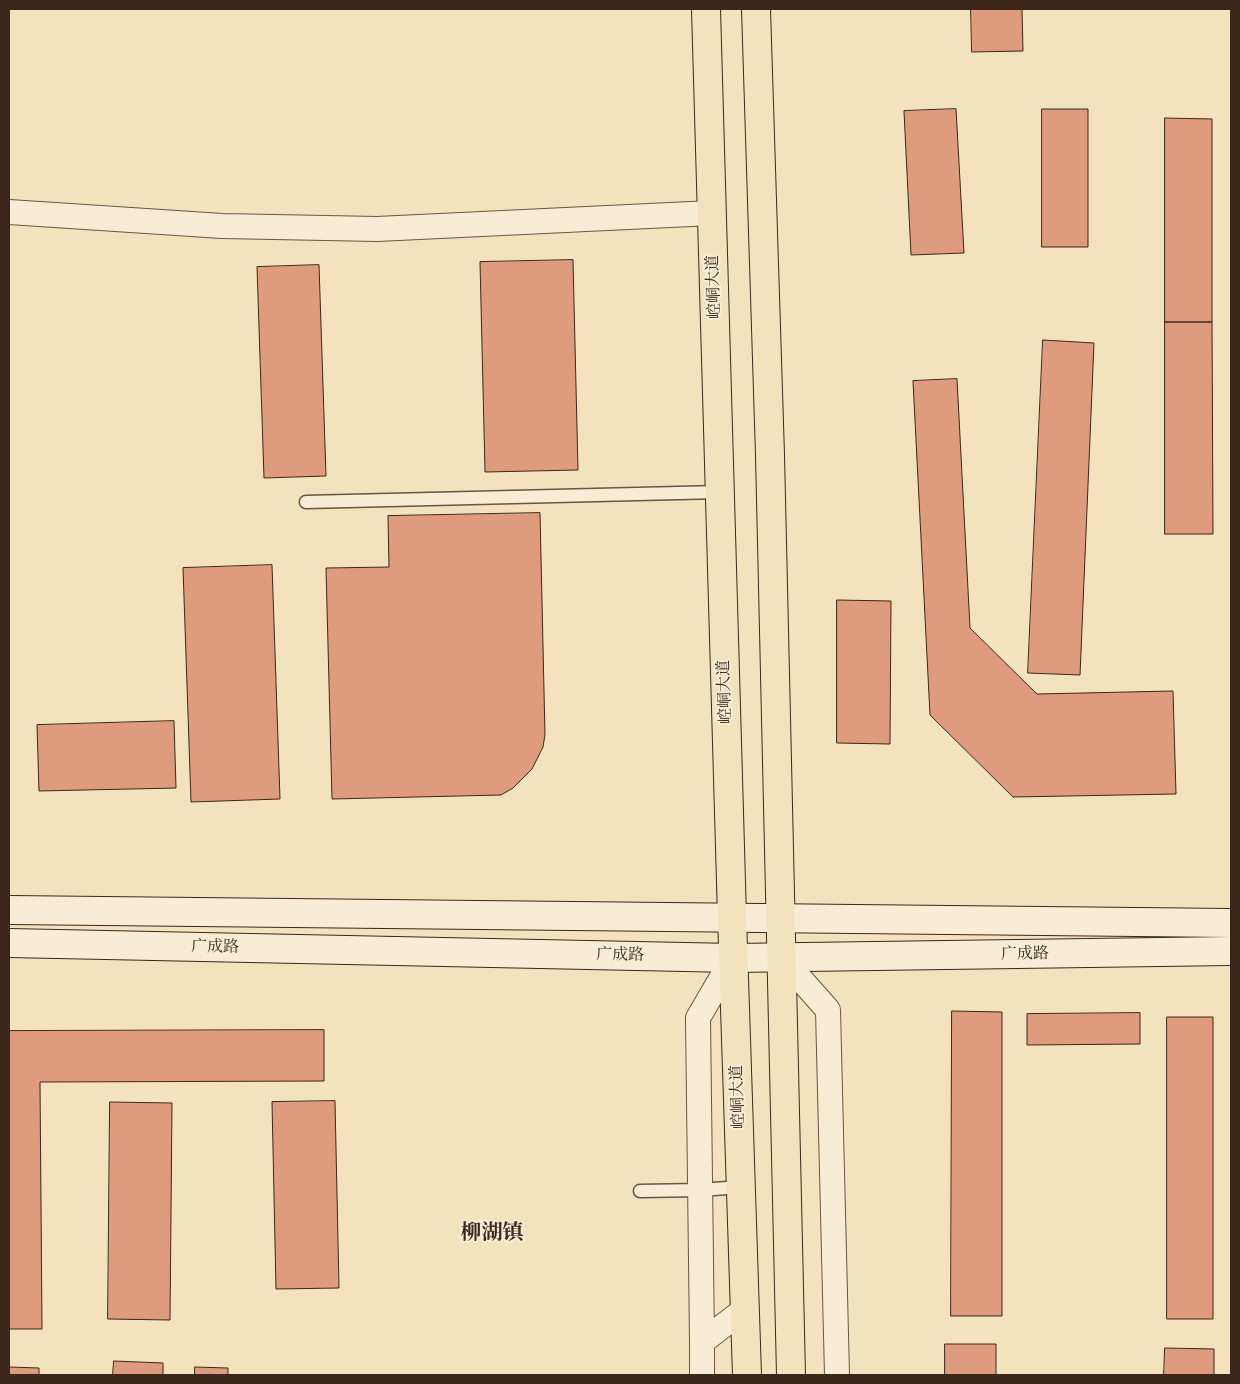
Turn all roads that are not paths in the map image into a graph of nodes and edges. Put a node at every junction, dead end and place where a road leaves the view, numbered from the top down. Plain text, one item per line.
1 (706, 9) edge
2 (756, 9) edge
3 (9, 212) edge
4 (712, 213) junction
5 (720, 492) junction
6 (306, 502) dead end
7 (9, 910) edge
8 (732, 917) junction
9 (780, 917) junction
10 (1231, 923) edge
11 (9, 943) edge
12 (1231, 951) edge
13 (781, 957) junction
14 (733, 958) junction
15 (741, 1188) junction
16 (700, 1190) junction
17 (640, 1191) dead end
18 (745, 1309) junction
19 (702, 1342) junction
20 (702, 1375) edge
21 (747, 1375) edge
22 (791, 1375) edge
23 (837, 1375) edge

1 - 4 main road, 崆峒大道
2 - 9 main road
3 - 4 street
4 - 5 main road, 崆峒大道
5 - 6 lane
5 - 8 main road, 崆峒大道
7 - 8 main road, 广成路
8 - 9 main road, 广成路
8 - 14 main road, 崆峒大道
9 - 10 main road, 广成路
9 - 13 main road
11 - 14 main road, 广成路
12 - 13 main road, 广成路
13 - 14 main road, 广成路
13 - 22 main road
13 - 23 street
14 - 15 main road, 崆峒大道
14 - 16 street
15 - 16 lane
15 - 18 main road, 崆峒大道
16 - 17 lane
16 - 19 street
18 - 19 street
18 - 21 main road, 崆峒大道
19 - 20 street

